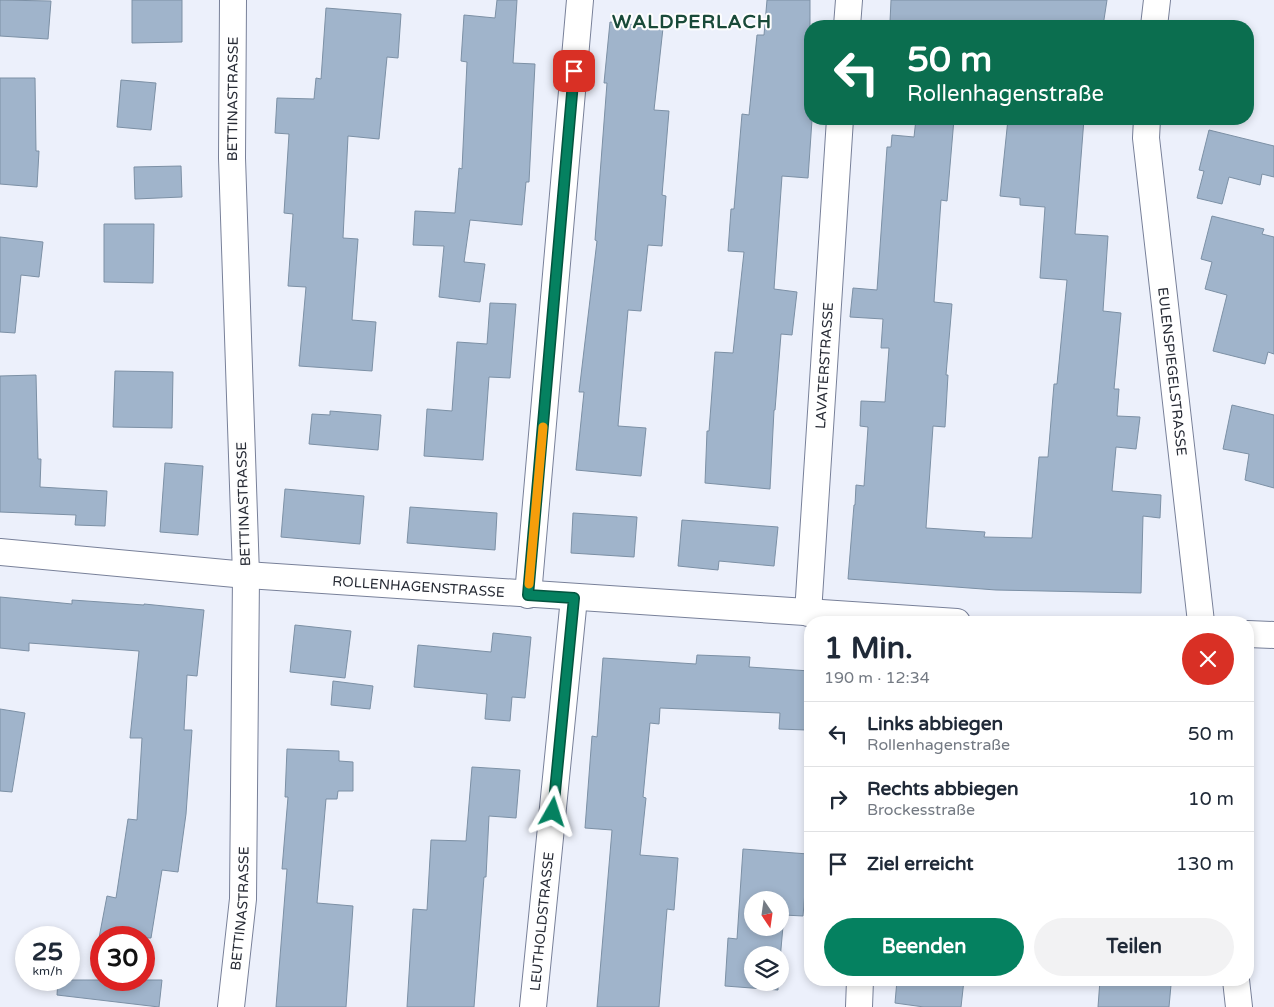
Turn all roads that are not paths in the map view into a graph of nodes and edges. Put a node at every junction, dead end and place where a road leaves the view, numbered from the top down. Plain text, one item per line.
1 (233, 0) edge
2 (580, 0) edge
3 (850, 0) edge
4 (1157, 0) edge
5 (848, 20) edge
6 (1155, 20) edge
7 (840, 125) edge
8 (1147, 125) edge
9 (0, 552) edge
10 (246, 575) junction
11 (528, 595) junction
12 (574, 598) junction
13 (808, 613) junction
14 (841, 616) edge
15 (1200, 616) edge
16 (1254, 634) edge
17 (1274, 634) edge
18 (860, 986) edge
19 (1237, 986) edge
20 (231, 1007) edge
21 (533, 1007) edge
22 (858, 1007) edge
23 (1239, 1007) edge

1 - 10 street, BETTINASTRASSE
2 - 11 street
3 - 5 street
4 - 6 street
7 - 13 street, LAVATERSTRASSE
8 - 15 street, EULENSPIEGELSTRASSE
9 - 10 street, ROLLENHAGENSTRASSE
10 - 11 street, ROLLENHAGENSTRASSE
10 - 20 street, BETTINASTRASSE
11 - 12 street, ROLLENHAGENSTRASSE
12 - 13 street, ROLLENHAGENSTRASSE
12 - 21 street, LEUTHOLDSTRASSE
13 - 14 street, ROLLENHAGENSTRASSE
16 - 17 street
18 - 22 street
19 - 23 street

